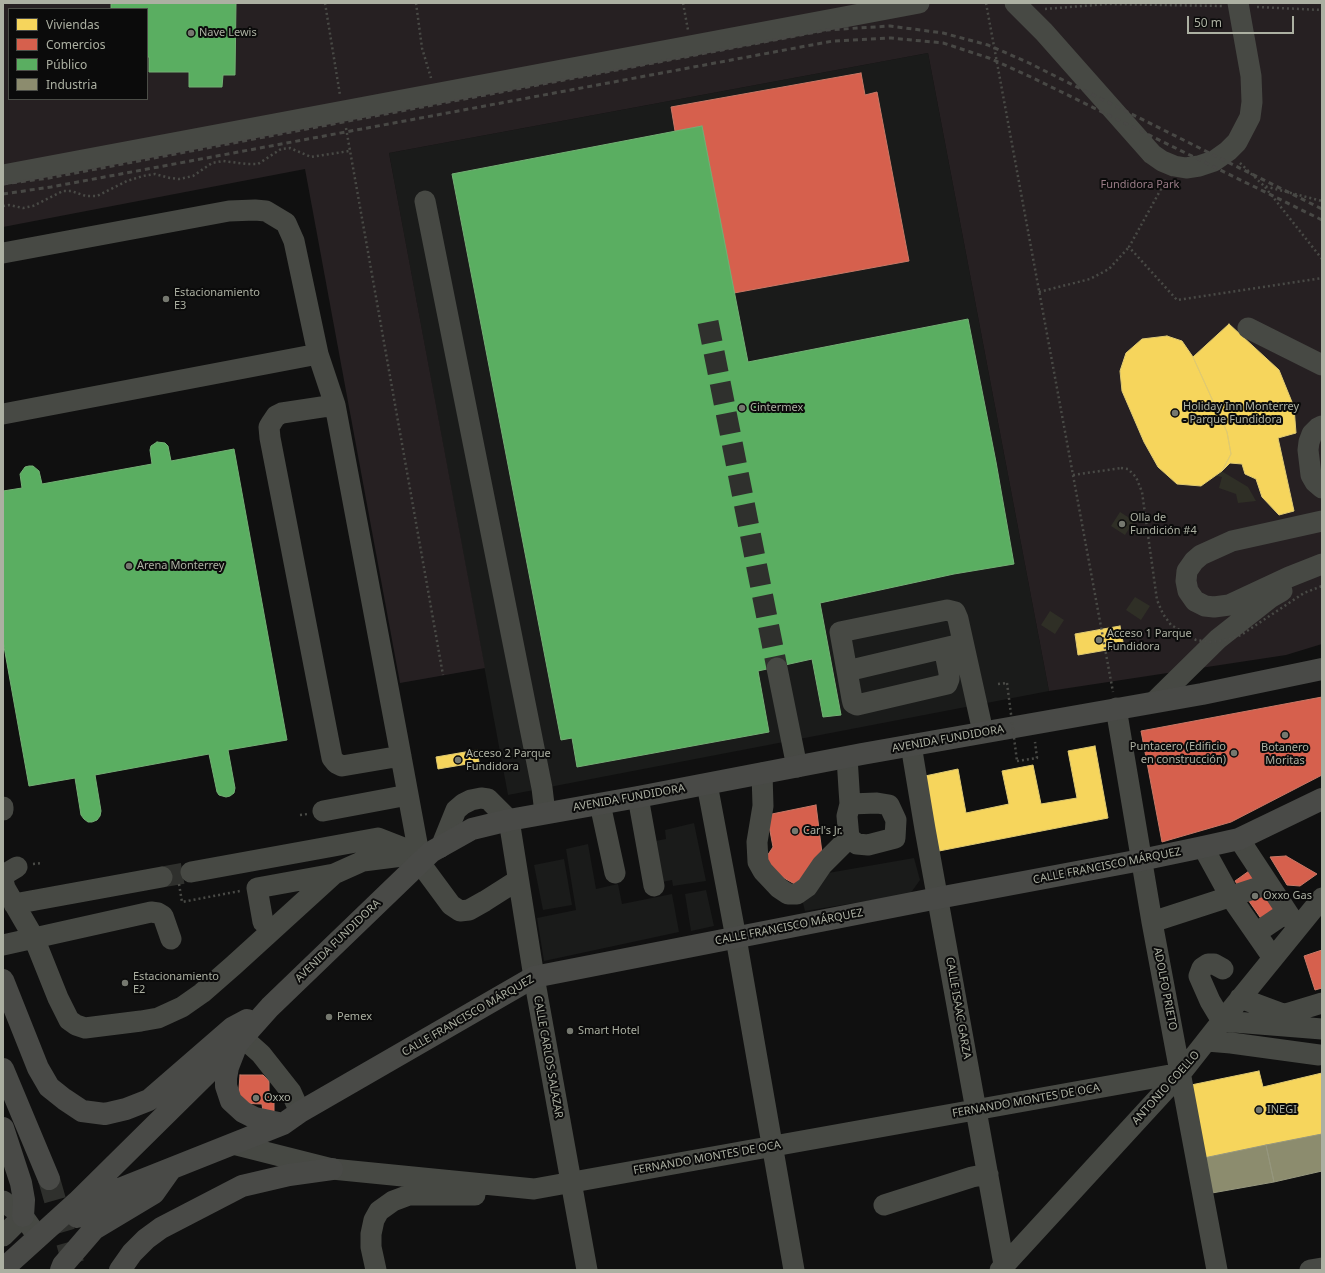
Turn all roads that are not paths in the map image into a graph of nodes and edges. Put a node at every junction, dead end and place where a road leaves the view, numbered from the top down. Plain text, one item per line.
1 (920, 3) edge
2 (1015, 3) edge
3 (1238, 5) edge
4 (3, 175) edge
5 (425, 201) dead end
6 (3, 253) edge
7 (1248, 328) dead end
8 (320, 348) junction
9 (1322, 365) edge
10 (334, 405) junction
11 (3, 414) edge
12 (1322, 426) edge
13 (1322, 488) edge
14 (1322, 521) edge
15 (1322, 565) edge
16 (953, 646) junction
17 (777, 668) tunnel mouth
18 (1322, 669) edge
19 (847, 671) junction
20 (1154, 702) junction
21 (1116, 708) junction
22 (976, 733) junction
23 (911, 745) junction
24 (401, 756) junction
25 (847, 757) junction
26 (797, 767) junction
27 (762, 773) junction
28 (707, 784) junction
29 (408, 795) junction
30 (638, 797) junction
31 (1322, 799) edge
32 (600, 804) junction
33 (850, 804) junction
34 (323, 811) dead end
35 (545, 813) junction
36 (509, 820) junction
37 (925, 829) junction
38 (849, 838) junction
39 (895, 838) junction
40 (1239, 838) junction
41 (1203, 847) junction
42 (427, 854) junction
43 (1141, 860) junction
44 (615, 873) dead end
45 (334, 874) junction
46 (8, 876) edge
47 (518, 880) junction
48 (1269, 884) junction
49 (654, 886) dead end
50 (1230, 896) junction
51 (938, 898) junction
52 (1322, 898) edge
53 (14, 904) junction
54 (1292, 920) junction
55 (263, 922) dead end
56 (1152, 922) junction
57 (1256, 934) junction
58 (34, 938) junction
59 (736, 938) junction
60 (170, 940) dead end
61 (3, 945) edge
62 (1273, 958) junction
63 (1223, 969) dead end
64 (534, 977) junction
65 (3, 980) edge
66 (1240, 998) junction
67 (1322, 1003) edge
68 (270, 1007) junction
69 (1280, 1019) junction
70 (1222, 1021) junction
71 (1322, 1029) edge
72 (240, 1041) junction
73 (1207, 1041) junction
74 (1319, 1055) dead end
75 (3, 1069) edge
76 (1181, 1073) junction
77 (976, 1110) junction
78 (291, 1118) junction
79 (3, 1128) edge
80 (233, 1144) junction
81 (772, 1147) junction
82 (171, 1169) junction
83 (332, 1169) junction
84 (988, 1174) junction
85 (49, 1178) tunnel mouth
86 (571, 1183) junction
87 (534, 1189) junction
88 (3, 1201) edge
89 (884, 1205) dead end
90 (23, 1216) junction
91 (3, 1236) edge
92 (38, 1237) junction
93 (1003, 1268) edge
94 (1322, 1268) edge
95 (3, 1269) edge
96 (22, 1270) edge
97 (61, 1270) edge
98 (120, 1270) edge
99 (376, 1270) edge
100 (586, 1270) edge
101 (794, 1270) edge
102 (1217, 1270) edge
103 (1310, 1270) edge

1 - 4 street
2 - 3 street
5 - 35 street
6 - 8 street
7 - 9 street
8 - 10 street
8 - 11 street
10 - 24 street
10 - 24 street
12 - 13 street
14 - 15 street
15 - 20 street
16 - 19 street
16 - 19 street
16 - 19 street
16 - 22 street
17 - 26 street
18 - 20 main road, AVENIDA FUNDIDORA
20 - 21 main road, AVENIDA FUNDIDORA
21 - 22 main road, AVENIDA FUNDIDORA
21 - 43 street, ADOLFO PRIETO
22 - 23 main road, AVENIDA FUNDIDORA
23 - 25 main road, AVENIDA FUNDIDORA
23 - 37 street, CALLE ISAAC GARZA
24 - 29 street
25 - 26 main road, AVENIDA FUNDIDORA
25 - 33 street
26 - 27 main road, AVENIDA FUNDIDORA
27 - 28 main road, AVENIDA FUNDIDORA
27 - 38 street
28 - 30 main road, AVENIDA FUNDIDORA
28 - 59 street
29 - 34 street
29 - 42 street
30 - 32 main road, AVENIDA FUNDIDORA
30 - 49 street
31 - 40 main road, CALLE FRANCISCO MÁRQUEZ
32 - 35 main road, AVENIDA FUNDIDORA
32 - 44 street
33 - 38 street
33 - 39 street
35 - 36 main road, AVENIDA FUNDIDORA
36 - 42 main road, AVENIDA FUNDIDORA
36 - 42 street
36 - 47 street, CALLE CARLOS SALAZAR
37 - 39 street
37 - 51 street, CALLE ISAAC GARZA
38 - 39 street
40 - 41 main road, CALLE FRANCISCO MÁRQUEZ
40 - 48 street
41 - 43 main road, CALLE FRANCISCO MÁRQUEZ
41 - 50 street
42 - 45 street
42 - 47 street
42 - 53 street
42 - 68 main road, AVENIDA FUNDIDORA
43 - 51 main road, CALLE FRANCISCO MÁRQUEZ
43 - 56 street, ADOLFO PRIETO
45 - 55 street
45 - 58 street
46 - 53 street
47 - 64 street, CALLE CARLOS SALAZAR
48 - 50 street
48 - 54 street
50 - 56 street
50 - 57 street
51 - 59 main road, CALLE FRANCISCO MÁRQUEZ
51 - 77 street, CALLE ISAAC GARZA
52 - 54 street, ANTONIO COELLO
53 - 58 street
54 - 57 street
54 - 62 street, ANTONIO COELLO
56 - 76 street, ADOLFO PRIETO
57 - 62 street
58 - 60 street
58 - 61 street
59 - 64 main road, CALLE FRANCISCO MÁRQUEZ
59 - 81 street
62 - 66 street, ANTONIO COELLO
63 - 70 street
64 - 78 main road, CALLE FRANCISCO MÁRQUEZ
64 - 86 street, CALLE CARLOS SALAZAR
65 - 68 main road
66 - 69 street
66 - 70 street, ANTONIO COELLO
67 - 69 street
68 - 72 main road, AVENIDA FUNDIDORA
69 - 70 street
69 - 71 street
70 - 73 street, ANTONIO COELLO
72 - 78 street
72 - 78 main road
72 - 92 main road, AVENIDA FUNDIDORA
73 - 74 street
73 - 76 street, ANTONIO COELLO
75 - 85 main road
76 - 77 street, FERNANDO MONTES DE OCA
76 - 93 street, ANTONIO COELLO
76 - 102 street, ADOLFO PRIETO
77 - 81 street, FERNANDO MONTES DE OCA
77 - 84 street, CALLE ISAAC GARZA
78 - 80 main road, CALLE FRANCISCO MÁRQUEZ
79 - 90 main road
80 - 82 main road, CALLE FRANCISCO MÁRQUEZ
80 - 83 street, FERNANDO MONTES DE OCA
81 - 86 street, FERNANDO MONTES DE OCA
81 - 101 street
82 - 96 main road, CALLE FRANCISCO MÁRQUEZ
82 - 97 main road
83 - 87 street, FERNANDO MONTES DE OCA
83 - 98 main road
84 - 89 street
84 - 93 street, CALLE ISAAC GARZA
86 - 87 street, FERNANDO MONTES DE OCA
86 - 100 street, CALLE CARLOS SALAZAR
87 - 99 street
88 - 90 street
90 - 91 street
90 - 92 street
92 - 95 main road, AVENIDA FUNDIDORA
94 - 103 street

